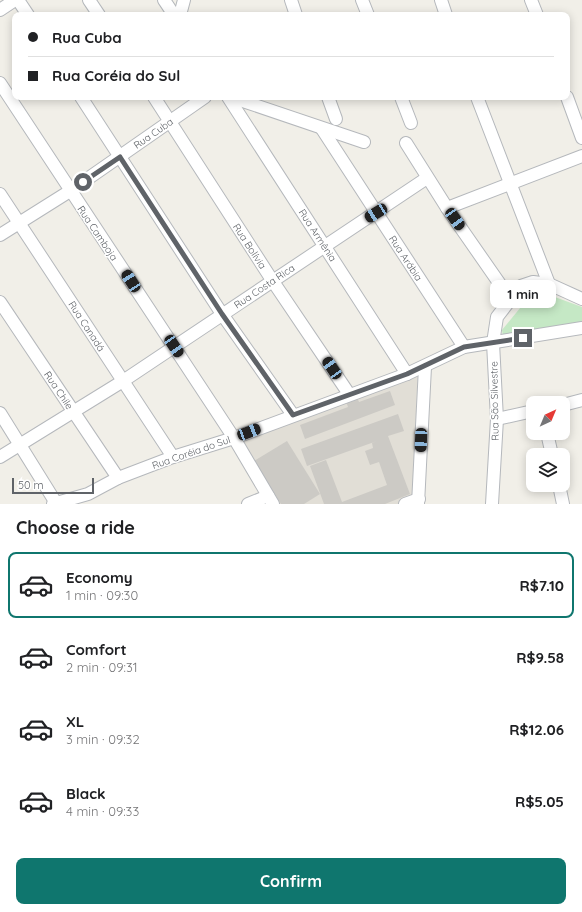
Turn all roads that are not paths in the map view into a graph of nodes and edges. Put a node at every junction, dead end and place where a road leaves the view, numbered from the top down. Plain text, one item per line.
1 (17, 0) edge
2 (89, 0) edge
3 (164, 0) edge
4 (184, 0) edge
5 (291, 0) edge
6 (362, 0) edge
7 (441, 0) edge
8 (531, 0) edge
9 (0, 10) edge
10 (26, 12) edge
11 (97, 12) edge
12 (172, 12) edge
13 (181, 12) edge
14 (295, 12) edge
15 (367, 12) edge
16 (445, 12) edge
17 (536, 12) edge
18 (0, 83) edge
19 (83, 100) edge
20 (156, 100) edge
21 (201, 100) edge
22 (230, 100) edge
23 (240, 100) edge
24 (329, 100) edge
25 (402, 100) edge
26 (478, 100) edge
27 (568, 100) edge
28 (336, 119) dead end
29 (170, 121) junction
30 (411, 123) dead end
31 (322, 129) junction
32 (582, 138) edge
33 (364, 142) dead end
34 (406, 143) dead end
35 (582, 156) edge
36 (120, 157) junction
37 (427, 178) junction
38 (510, 183) junction
39 (70, 191) junction
40 (0, 194) edge
41 (447, 208) junction
42 (376, 213) junction
43 (18, 222) junction
44 (0, 235) edge
45 (325, 244) junction
46 (272, 280) junction
47 (549, 284) junction
48 (582, 299) edge
49 (511, 300) junction
50 (0, 302) edge
51 (222, 314) junction
52 (582, 328) edge
53 (493, 343) junction
54 (174, 346) junction
55 (464, 347) junction
56 (425, 367) junction
57 (407, 374) junction
58 (123, 381) junction
59 (349, 394) junction
60 (582, 400) edge
61 (570, 403) edge
62 (74, 412) junction
63 (0, 413) edge
64 (526, 413) edge
65 (293, 415) junction
66 (497, 419) junction
67 (234, 438) junction
68 (21, 445) junction
69 (0, 457) edge
70 (174, 457) junction
71 (118, 478) junction
72 (560, 492) edge
73 (90, 499) edge
74 (271, 500) edge
75 (419, 501) edge
76 (55, 503) edge
77 (248, 504) edge
78 (405, 504) edge
79 (492, 504) edge
80 (563, 504) edge

1 - 9 street
1 - 10 street
2 - 11 street
3 - 12 street
4 - 13 street
5 - 14 street
6 - 15 street
7 - 16 street
8 - 17 street
18 - 39 street, Rua Camboja
19 - 36 street
20 - 29 street, Rua Bolívia
21 - 29 street, Rua Cuba
22 - 45 street, Rua Armênia
23 - 31 street
24 - 28 street
25 - 30 street
26 - 38 street
27 - 32 street
29 - 36 street, Rua Cuba
29 - 46 street, Rua Bolívia
31 - 33 street
31 - 42 street, Rua Arábia
34 - 37 street
35 - 38 street
36 - 39 street, Rua Cuba
36 - 51 street
37 - 41 street
37 - 42 street, Rua Costa Rica
38 - 41 street
38 - 47 street
39 - 43 street, Rua Cuba
39 - 54 street, Rua Camboja
40 - 43 street, Rua Canadá
41 - 49 street
42 - 45 street, Rua Costa Rica
42 - 55 street, Rua Arábia
43 - 44 street, Rua Cuba
43 - 58 street, Rua Canadá
45 - 46 street, Rua Costa Rica
45 - 57 street, Rua Armênia
46 - 51 street, Rua Costa Rica
46 - 59 street, Rua Bolívia
47 - 48 street
47 - 49 street, Rua São Silvestre
49 - 53 street, Rua São Silvestre
50 - 62 street, Rua Chile
51 - 54 street, Rua Costa Rica
51 - 65 street
52 - 53 street, Rua Coréia do Sul
53 - 55 street, Rua Coréia do Sul
53 - 66 street, Rua São Silvestre
54 - 58 street, Rua Costa Rica
54 - 67 street, Rua Camboja
55 - 56 street, Rua Coréia do Sul
56 - 57 street, Rua Coréia do Sul
56 - 75 street
57 - 59 street, Rua Coréia do Sul
58 - 62 street, Rua Costa Rica
58 - 70 street, Rua Canadá
59 - 65 street, Rua Coréia do Sul
60 - 61 street
62 - 68 street, Rua Costa Rica
62 - 71 street, Rua Chile
63 - 68 street
64 - 66 street
65 - 67 street, Rua Coréia do Sul
66 - 79 street, Rua São Silvestre
67 - 70 street, Rua Coréia do Sul
67 - 74 street, Rua Camboja
68 - 69 street, Rua Costa Rica
68 - 76 street
70 - 71 street, Rua Coréia do Sul
71 - 73 street, Rua Coréia do Sul
72 - 80 street
73 - 76 street, Rua Coréia do Sul
74 - 77 street
75 - 78 street

